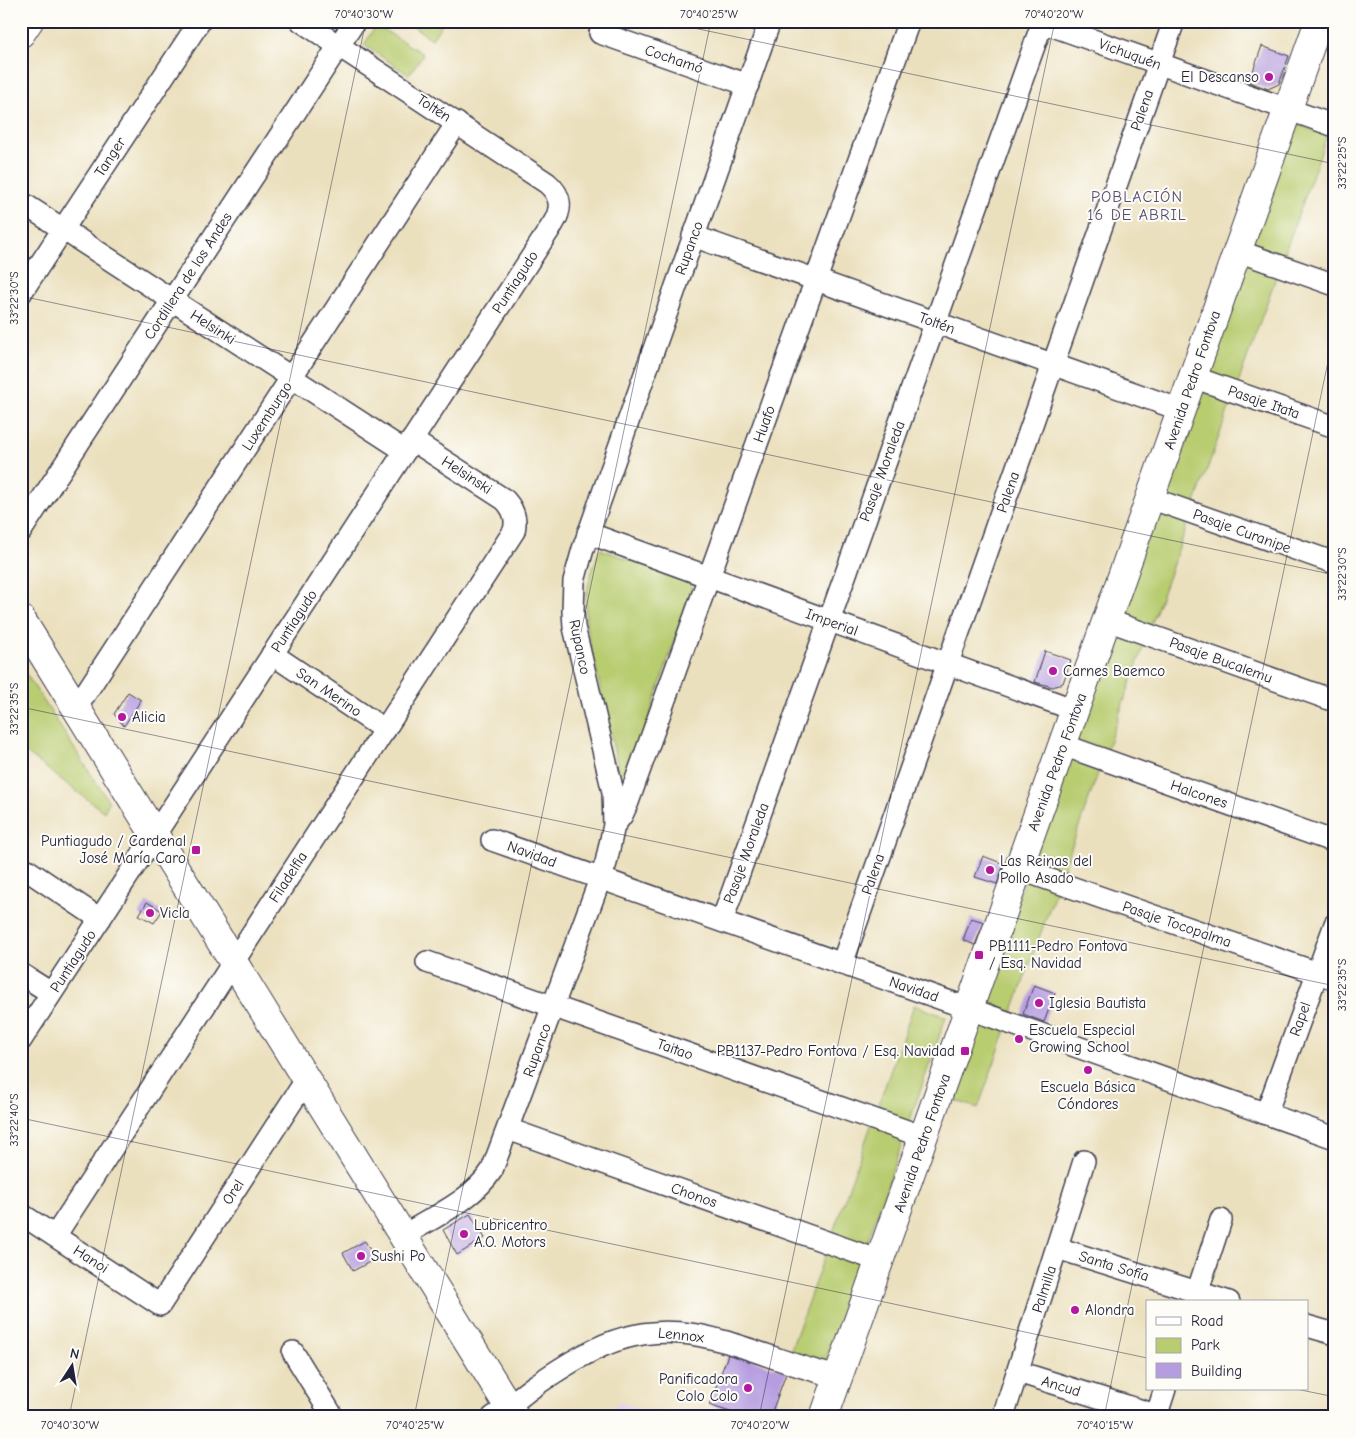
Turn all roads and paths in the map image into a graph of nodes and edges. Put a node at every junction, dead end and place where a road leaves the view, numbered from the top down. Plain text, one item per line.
1 (29, 21) edge
2 (200, 21) edge
3 (301, 21) edge
4 (356, 21) edge
5 (770, 21) edge
6 (909, 21) edge
7 (1174, 21) edge
8 (1319, 21) edge
9 (1042, 22) edge
10 (21, 33) edge
11 (600, 33) dead end
12 (339, 46) junction
13 (1159, 64) junction
14 (748, 84) junction
15 (1288, 110) junction
16 (457, 123) junction
17 (1335, 126) edge
18 (560, 201) joint
19 (21, 202) edge
20 (63, 229) junction
21 (693, 236) junction
22 (1238, 250) junction
23 (816, 280) junction
24 (1335, 285) edge
25 (21, 292) edge
26 (172, 300) junction
27 (935, 322) junction
28 (1053, 364) junction
29 (1193, 377) junction
30 (292, 378) junction
31 (1181, 410) junction
32 (1335, 427) edge
33 (408, 446) junction
34 (1150, 498) junction
35 (515, 517) joint
36 (21, 531) edge
37 (588, 533) junction
38 (1335, 563) edge
39 (709, 577) junction
40 (21, 619) edge
41 (1107, 620) junction
42 (829, 621) junction
43 (272, 654) junction
44 (947, 664) junction
45 (1335, 701) edge
46 (76, 708) junction
47 (1075, 710) junction
48 (386, 730) junction
49 (1063, 745) junction
50 (614, 825) junction
51 (155, 834) junction
52 (492, 840) dead end
53 (1335, 842) edge
54 (21, 866) edge
55 (1019, 869) junction
56 (600, 878) junction
57 (100, 919) junction
58 (722, 921) junction
59 (1335, 924) edge
60 (234, 962) junction
61 (426, 962) dead end
62 (842, 964) junction
63 (21, 974) edge
64 (1326, 976) edge
65 (51, 993) junction
66 (553, 1006) junction
67 (970, 1009) junction
68 (21, 1040) edge
69 (306, 1080) junction
70 (1266, 1114) junction
71 (508, 1129) junction
72 (924, 1137) junction
73 (1335, 1138) edge
74 (1084, 1161) dead end
75 (21, 1214) edge
76 (1221, 1220) dead end
77 (55, 1236) junction
78 (403, 1236) junction
79 (1057, 1248) junction
80 (880, 1261) junction
81 (1196, 1297) edge
82 (1216, 1300) edge
83 (160, 1305) joint
84 (1308, 1326) edge
85 (1335, 1334) edge
86 (293, 1352) dead end
87 (1018, 1372) junction
88 (839, 1377) junction
89 (1165, 1390) edge
90 (506, 1414) edge
91 (1158, 1416) edge
92 (333, 1417) edge
93 (824, 1417) edge
94 (1004, 1417) edge

1 - 10 main road
2 - 20 street, Tanger
3 - 12 street, Toltén
4 - 12 street, Cordillera de los Andes
5 - 14 street, Rupanco
6 - 23 street, Huafo
7 - 13 street, Palena
8 - 15 main road, Avenida Pedro Fontova
9 - 13 street, Vichuquén
9 - 27 street, Pasaje Moraleda
11 - 14 street, Cochamó
12 - 16 street, Toltén
12 - 26 street, Cordillera de los Andes
13 - 15 street, Vichuquén
13 - 28 street, Palena
14 - 21 street, Rupanco
15 - 17 street, Vichuquén
15 - 22 main road, Avenida Pedro Fontova
16 - 18 street, Toltén
16 - 30 street, Luxemburgo
18 - 33 street, Puntiagudo
19 - 20 street, Helsinki
20 - 25 street, Tanger
20 - 26 street, Helsinki
21 - 23 street, Toltén
21 - 37 street, Rupanco
22 - 24 street
22 - 29 main road, Avenida Pedro Fontova
23 - 27 street, Toltén
23 - 39 street, Huafo
26 - 30 street, Helsinki
26 - 36 street, Cordillera de los Andes
27 - 28 street, Toltén
27 - 42 street, Pasaje Moraleda
28 - 31 street, Toltén
28 - 44 street, Palena
29 - 31 main road, Avenida Pedro Fontova
29 - 32 street, Pasaje Itata
30 - 33 street, Helsinki
30 - 46 street, Luxemburgo
31 - 34 main road, Avenida Pedro Fontova
33 - 35 street, Helsinski
33 - 43 street, Puntiagudo
34 - 38 street, Pasaje Curanipe
34 - 41 main road, Avenida Pedro Fontova
35 - 48 street, Filadelfia
37 - 39 street, Imperial
37 - 50 street, Rupanco
39 - 42 street, Imperial
39 - 50 street, Huafo
40 - 46 main road
41 - 45 street, Pasaje Bucalemu
41 - 47 main road, Avenida Pedro Fontova
42 - 44 street, Imperial
42 - 58 street, Pasaje Moraleda
43 - 48 street, San Merino
43 - 51 street, Puntiagudo
44 - 47 street, Imperial
44 - 62 street, Palena
46 - 51 main road
47 - 49 main road, Avenida Pedro Fontova
48 - 60 street, Filadelfia
49 - 53 street, Halcones
49 - 55 main road, Avenida Pedro Fontova
50 - 56 street, Rupanco
51 - 57 street, Puntiagudo
51 - 60 main road
52 - 56 street, Navidad
54 - 57 street
55 - 64 street, Pasaje Tocopalma
55 - 67 main road, Avenida Pedro Fontova
56 - 58 street, Navidad
56 - 66 street, Rupanco
57 - 65 street, Puntiagudo
58 - 62 street, Navidad
59 - 64 street, Rapel
60 - 69 main road
60 - 77 street, Filadelfia
61 - 66 street, Taitao
62 - 67 street, Navidad
63 - 65 street
64 - 70 street, Rapel
65 - 68 street, Puntiagudo
66 - 71 street, Rupanco
66 - 72 street, Taitao
67 - 70 street, Navidad
67 - 72 main road, Avenida Pedro Fontova
69 - 78 main road
69 - 83 street, Orel
70 - 73 street, Navidad
71 - 78 street, Rupanco
71 - 80 street, Chonos
72 - 80 main road, Avenida Pedro Fontova
74 - 79 street, Palmilla
75 - 77 street, Hanoi
76 - 81 street
77 - 83 street, Hanoi
78 - 90 main road
79 - 81 street, Santa Sofía
79 - 87 street, Palmilla
80 - 88 main road, Avenida Pedro Fontova
81 - 82 street, Santa Sofía
84 - 85 street
86 - 92 street
87 - 91 street, Ancud
87 - 94 street, Palmilla
88 - 90 street, Lennox
88 - 93 main road, Avenida Pedro Fontova
89 - 91 street

